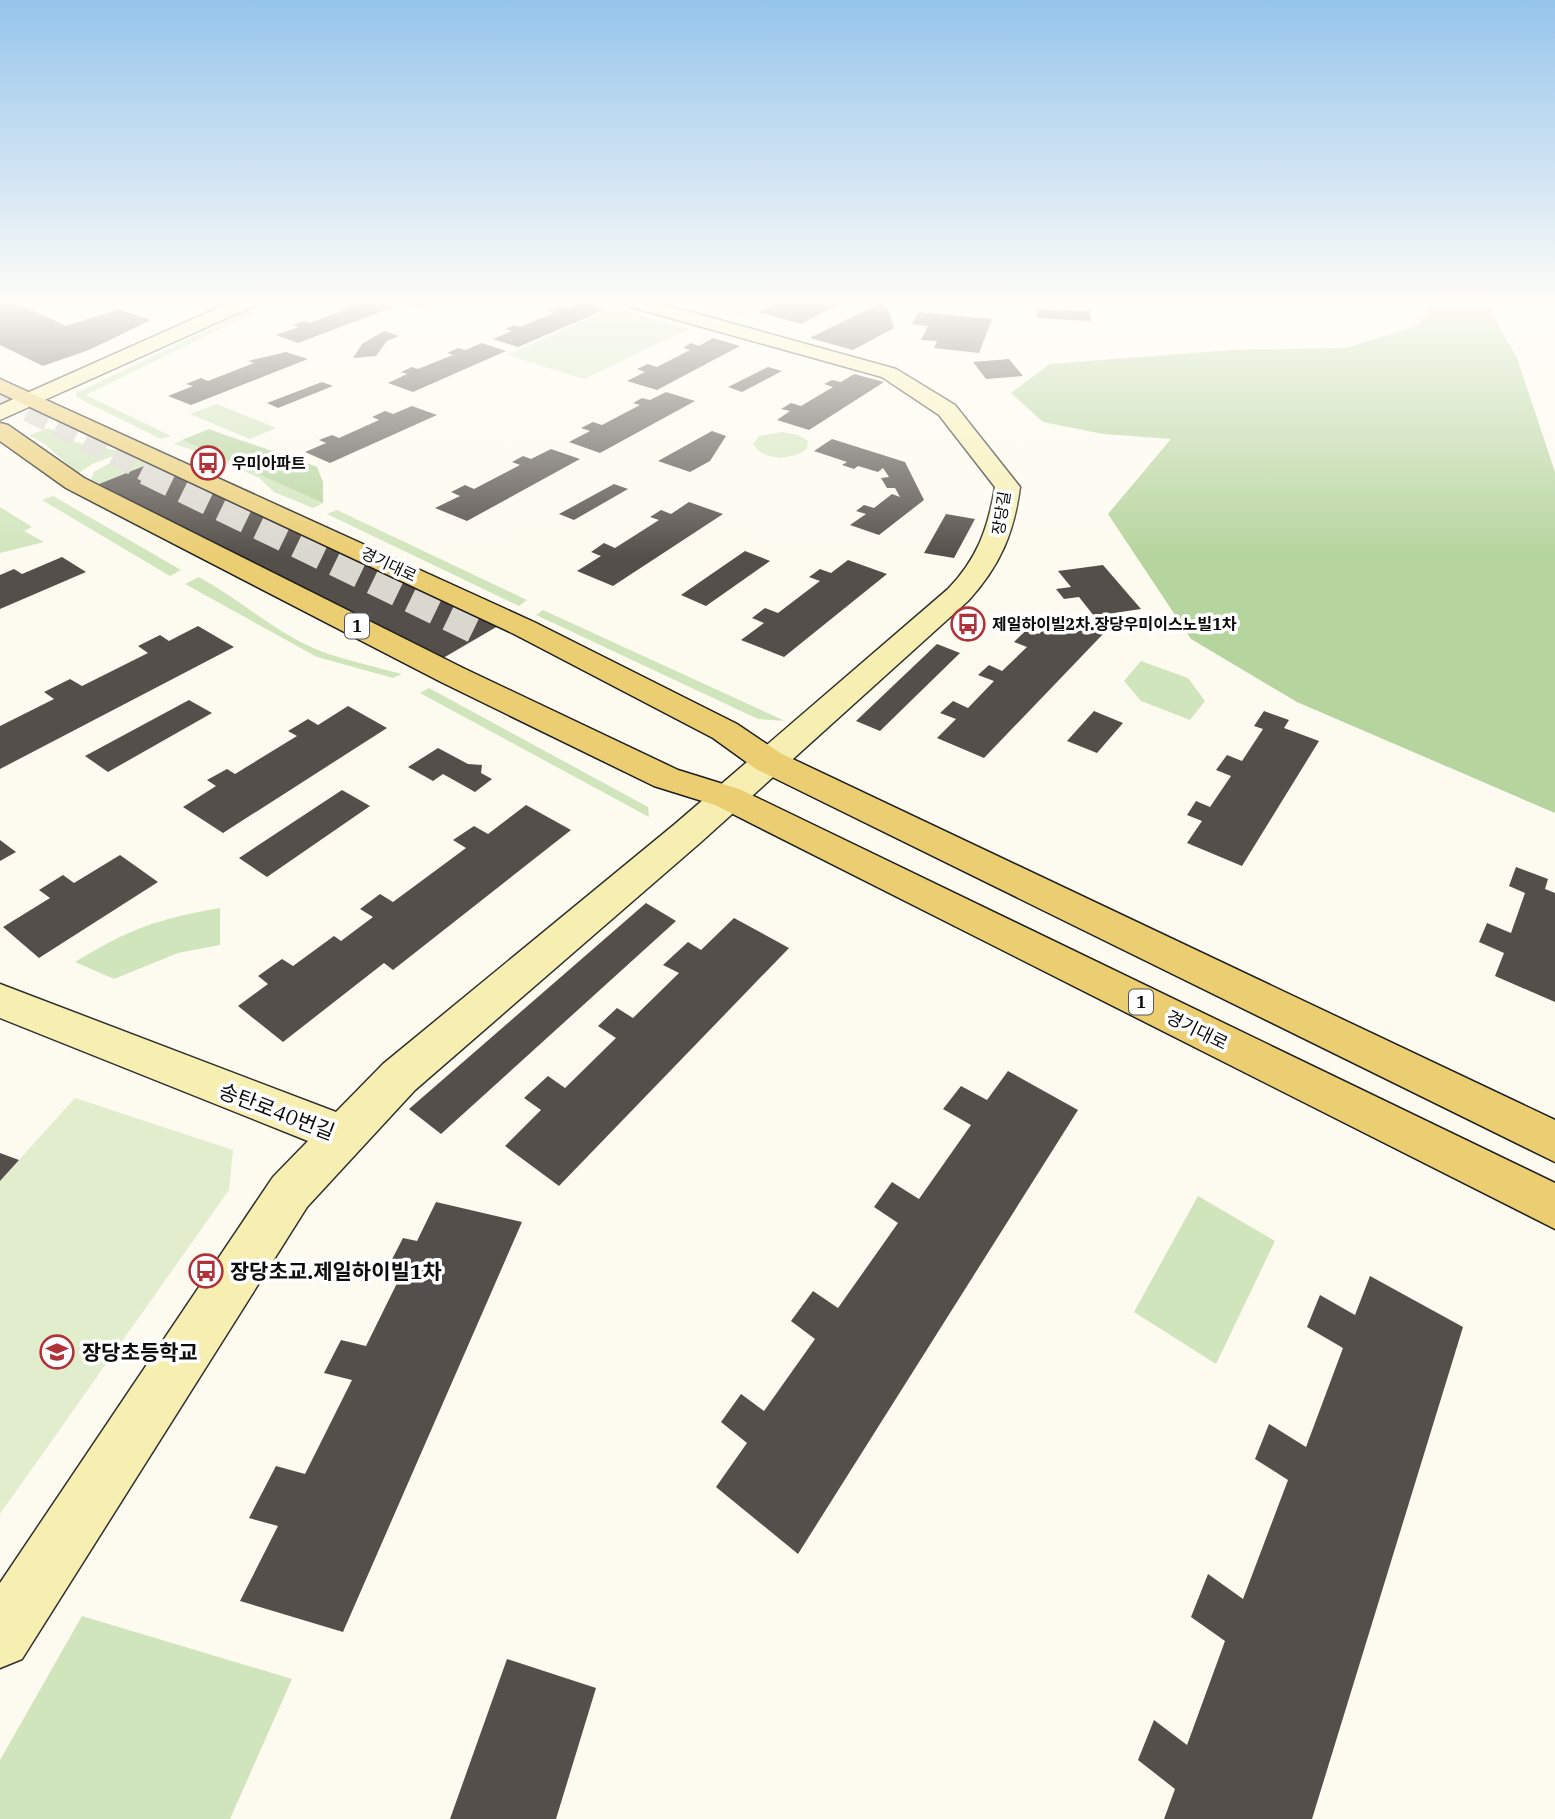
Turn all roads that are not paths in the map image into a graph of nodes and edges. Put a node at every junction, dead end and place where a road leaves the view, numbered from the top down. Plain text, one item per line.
1 (31, 387) edge
2 (34, 387) edge
3 (911, 387) edge
4 (9, 397) edge
5 (0, 430) edge
6 (149, 452) junction
7 (91, 471) junction
8 (748, 779) junction
9 (0, 1000) edge
10 (344, 1134) junction
11 (1555, 1143) edge
12 (1555, 1207) edge
13 (0, 1637) edge

1 - 4 street
2 - 4 street
3 - 8 street, 장당길
4 - 6 main road, 경기대로
5 - 7 main road, 경기대로 / 1
6 - 7 main road
6 - 8 main road, 경기대로
7 - 8 main road, 경기대로 / 1
8 - 8 main road, 경기대로 / 1
8 - 10 street, 장당길
8 - 11 main road, 경기대로 / 1
8 - 12 main road, 경기대로 / 1
9 - 10 street, 송탄로40번길
10 - 13 street, 송탄로40번길

